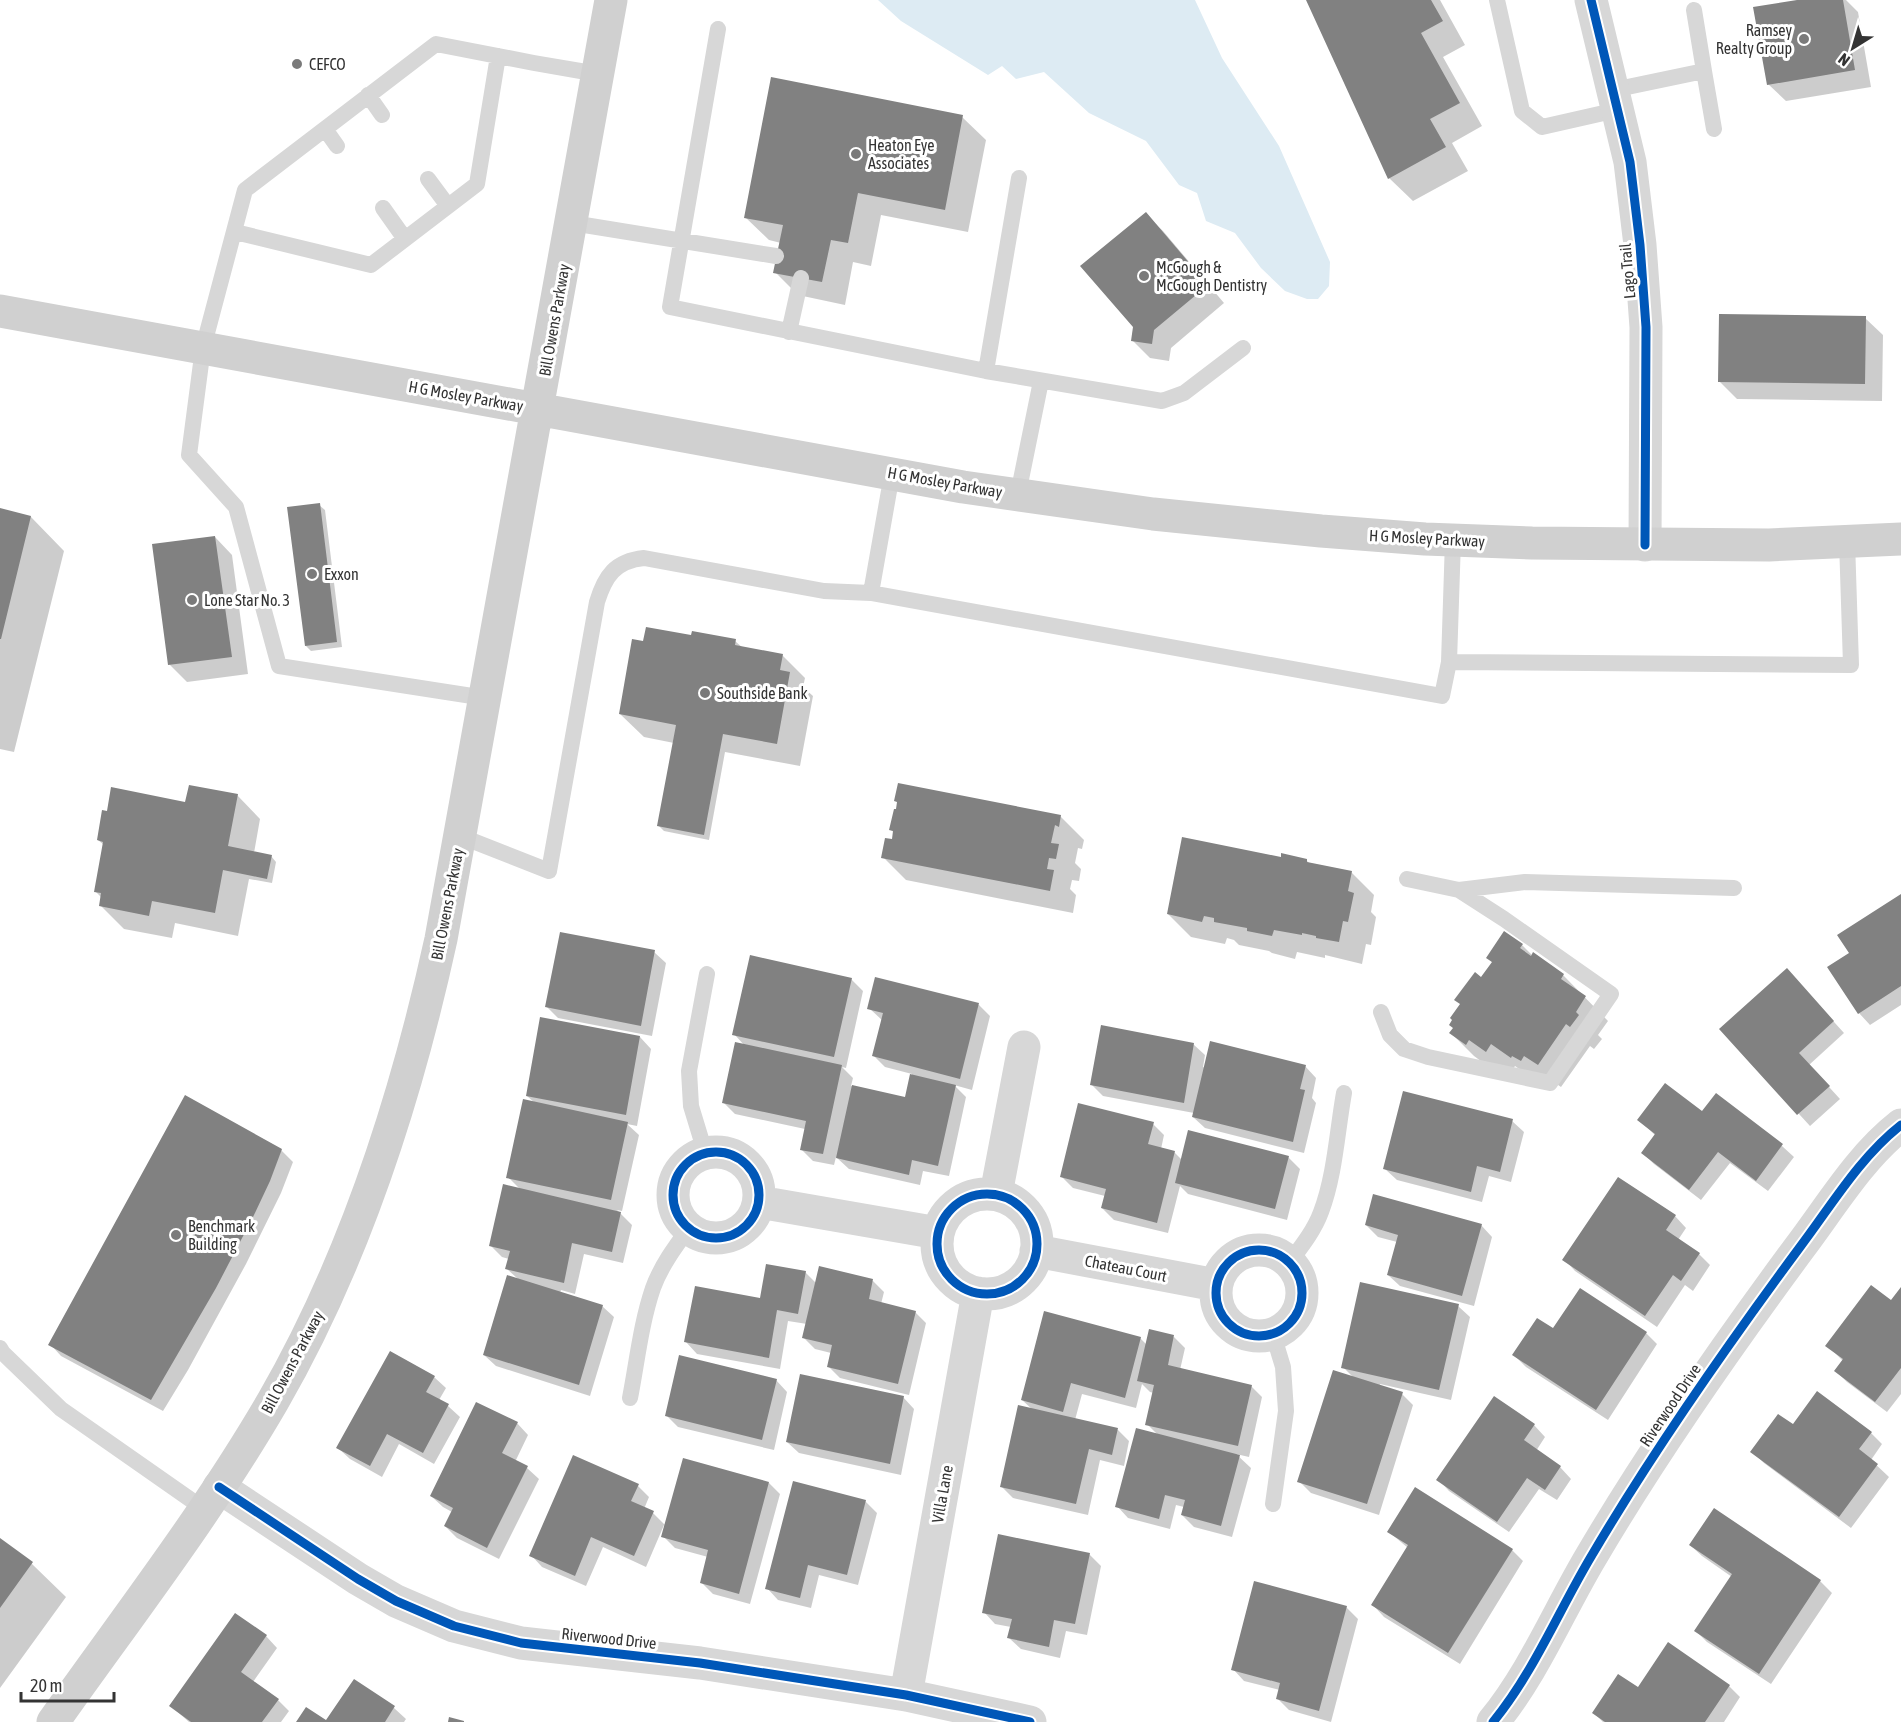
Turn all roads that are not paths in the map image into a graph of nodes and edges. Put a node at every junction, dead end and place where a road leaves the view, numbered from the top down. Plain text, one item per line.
1 (611, 0) edge
2 (1497, 0) edge
3 (1591, 0) edge
4 (1694, 10) dead end
5 (718, 29) dead end
6 (498, 56) junction
7 (1704, 71) junction
8 (598, 74) junction
9 (368, 95) junction
10 (1615, 100) junction
11 (382, 115) dead end
12 (325, 129) junction
13 (1714, 129) dead end
14 (337, 146) dead end
15 (1019, 178) dead end
16 (428, 179) dead end
17 (448, 206) junction
18 (383, 208) dead end
19 (572, 223) junction
20 (235, 231) junction
21 (405, 239) junction
22 (680, 241) junction
23 (776, 256) dead end
24 (801, 278) dead end
25 (0, 311) edge
26 (789, 332) junction
27 (203, 348) junction
28 (1244, 348) dead end
29 (986, 371) junction
30 (1041, 381) junction
31 (538, 409) junction
32 (892, 474) junction
33 (1018, 495) junction
34 (1901, 539) edge
35 (1453, 540) junction
36 (1847, 541) junction
37 (1645, 545) junction
38 (871, 593) junction
39 (1449, 662) junction
40 (485, 698) junction
41 (460, 836) junction
42 (1407, 879) dead end
43 (1734, 888) dead end
44 (1459, 890) junction
45 (708, 974) dead end
46 (1381, 1012) dead end
47 (1024, 1047) dead end
48 (1344, 1093) dead end
49 (1901, 1125) edge
50 (705, 1152) junction
51 (996, 1194) junction
52 (759, 1202) junction
53 (688, 1228) junction
54 (938, 1233) junction
55 (1036, 1251) junction
56 (1289, 1263) junction
57 (1216, 1285) junction
58 (978, 1293) junction
59 (1273, 1334) junction
60 (0, 1348) edge
61 (630, 1398) dead end
62 (212, 1498) junction
63 (1273, 1504) dead end
64 (906, 1695) junction
65 (53, 1722) edge
66 (1030, 1722) edge
67 (1493, 1722) edge

1 - 8 main road, Bill Owens Parkway
2 - 10 lane
3 - 10 street, Lago Trail
4 - 7 lane
5 - 22 lane
6 - 8 lane
6 - 9 lane
6 - 17 lane
7 - 10 lane
7 - 13 lane
8 - 19 main road, Bill Owens Parkway
9 - 11 lane
9 - 12 lane
10 - 37 street, Lago Trail
12 - 14 lane
12 - 20 lane
15 - 29 lane
16 - 17 lane
17 - 21 lane
18 - 21 lane
19 - 22 lane
19 - 31 main road, Bill Owens Parkway
20 - 21 lane
20 - 27 lane
22 - 23 lane
22 - 26 lane
24 - 26 lane
25 - 27 main road, H G Mosley Parkway
26 - 29 lane
27 - 31 main road, H G Mosley Parkway
27 - 40 lane
28 - 30 lane
29 - 30 lane
30 - 33 lane
31 - 32 main road, H G Mosley Parkway
31 - 40 main road, Bill Owens Parkway
32 - 33 main road, H G Mosley Parkway
32 - 38 lane
33 - 35 main road, H G Mosley Parkway
34 - 36 main road, H G Mosley Parkway
35 - 37 main road, H G Mosley Parkway
35 - 39 lane
36 - 37 main road, H G Mosley Parkway
36 - 39 lane
38 - 39 lane
38 - 41 lane
40 - 41 main road, Bill Owens Parkway
41 - 62 main road, Bill Owens Parkway
42 - 44 lane
43 - 44 lane
44 - 46 lane
45 - 50 lane
47 - 51 street
48 - 56 lane
49 - 67 street, Riverwood Drive
50 - 52 street
50 - 53 street
51 - 54 street
51 - 55 street
52 - 53 street
52 - 54 street
53 - 61 lane
54 - 58 street
55 - 57 street, Chateau Court
55 - 58 street
56 - 57 street
56 - 59 street
57 - 59 street
58 - 64 street, Villa Lane
59 - 63 lane
60 - 62 lane
62 - 64 street, Riverwood Drive
62 - 65 main road, Bill Owens Parkway
64 - 66 street, Riverwood Drive

